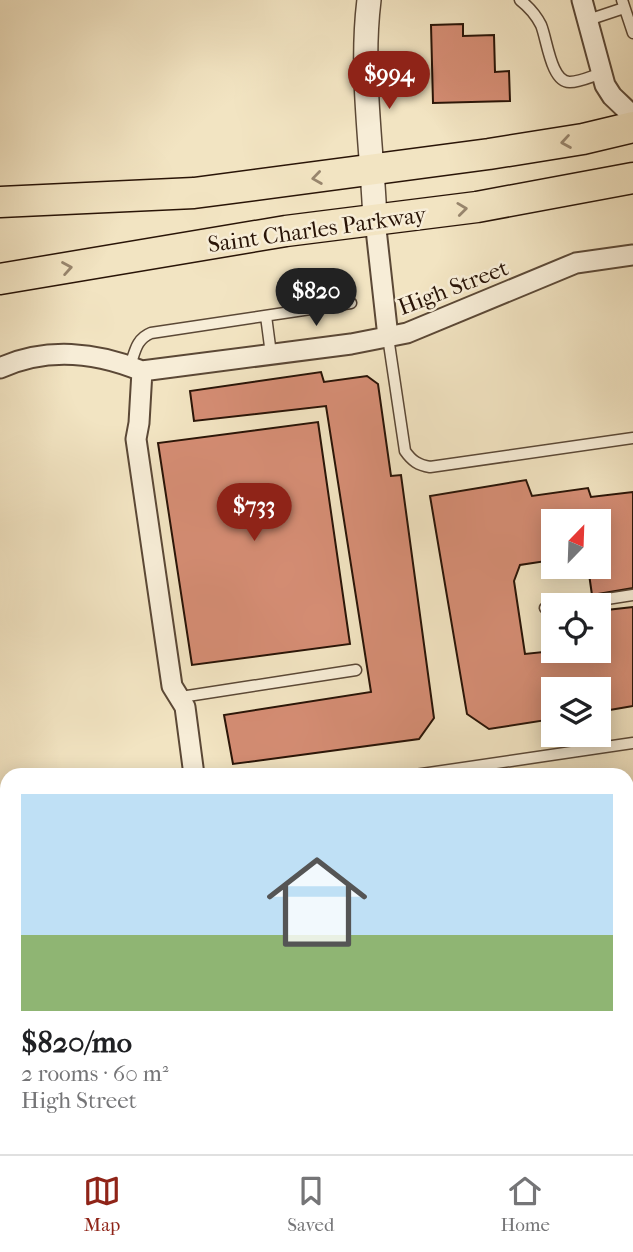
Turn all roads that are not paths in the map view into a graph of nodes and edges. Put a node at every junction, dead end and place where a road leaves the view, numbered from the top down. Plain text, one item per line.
1 (369, 0) edge
2 (520, 0) edge
3 (582, 0) edge
4 (623, 4) edge
5 (588, 20) junction
6 (633, 33) edge
7 (602, 73) junction
8 (633, 116) edge
9 (633, 127) edge
10 (373, 170) junction
11 (633, 178) edge
12 (0, 202) edge
13 (375, 220) junction
14 (633, 255) edge
15 (0, 279) edge
16 (351, 303) dead end
17 (266, 316) junction
18 (388, 337) junction
19 (271, 354) junction
20 (0, 368) edge
21 (136, 368) junction
22 (633, 438) edge
23 (633, 595) edge
24 (611, 598) edge
25 (356, 670) dead end
26 (181, 697) junction
27 (633, 743) edge
28 (193, 768) edge
29 (482, 768) edge

1 - 10 street
2 - 7 lane
3 - 5 street
4 - 5 lane
4 - 6 lane
5 - 7 street
7 - 8 street
9 -> 10 main road
10 -> 12 main road
10 - 13 street
13 -> 11 main road, Saint Charles Parkway
15 -> 13 main road, Saint Charles Parkway
13 - 18 street
14 - 18 street, High Street
16 - 17 lane
17 - 19 lane
17 - 21 lane
18 - 19 street, High Street
18 - 22 lane
19 - 21 street, High Street
20 - 21 street, High Street
21 - 26 street
23 - 24 lane
25 - 26 lane
26 - 28 street
27 - 29 lane

